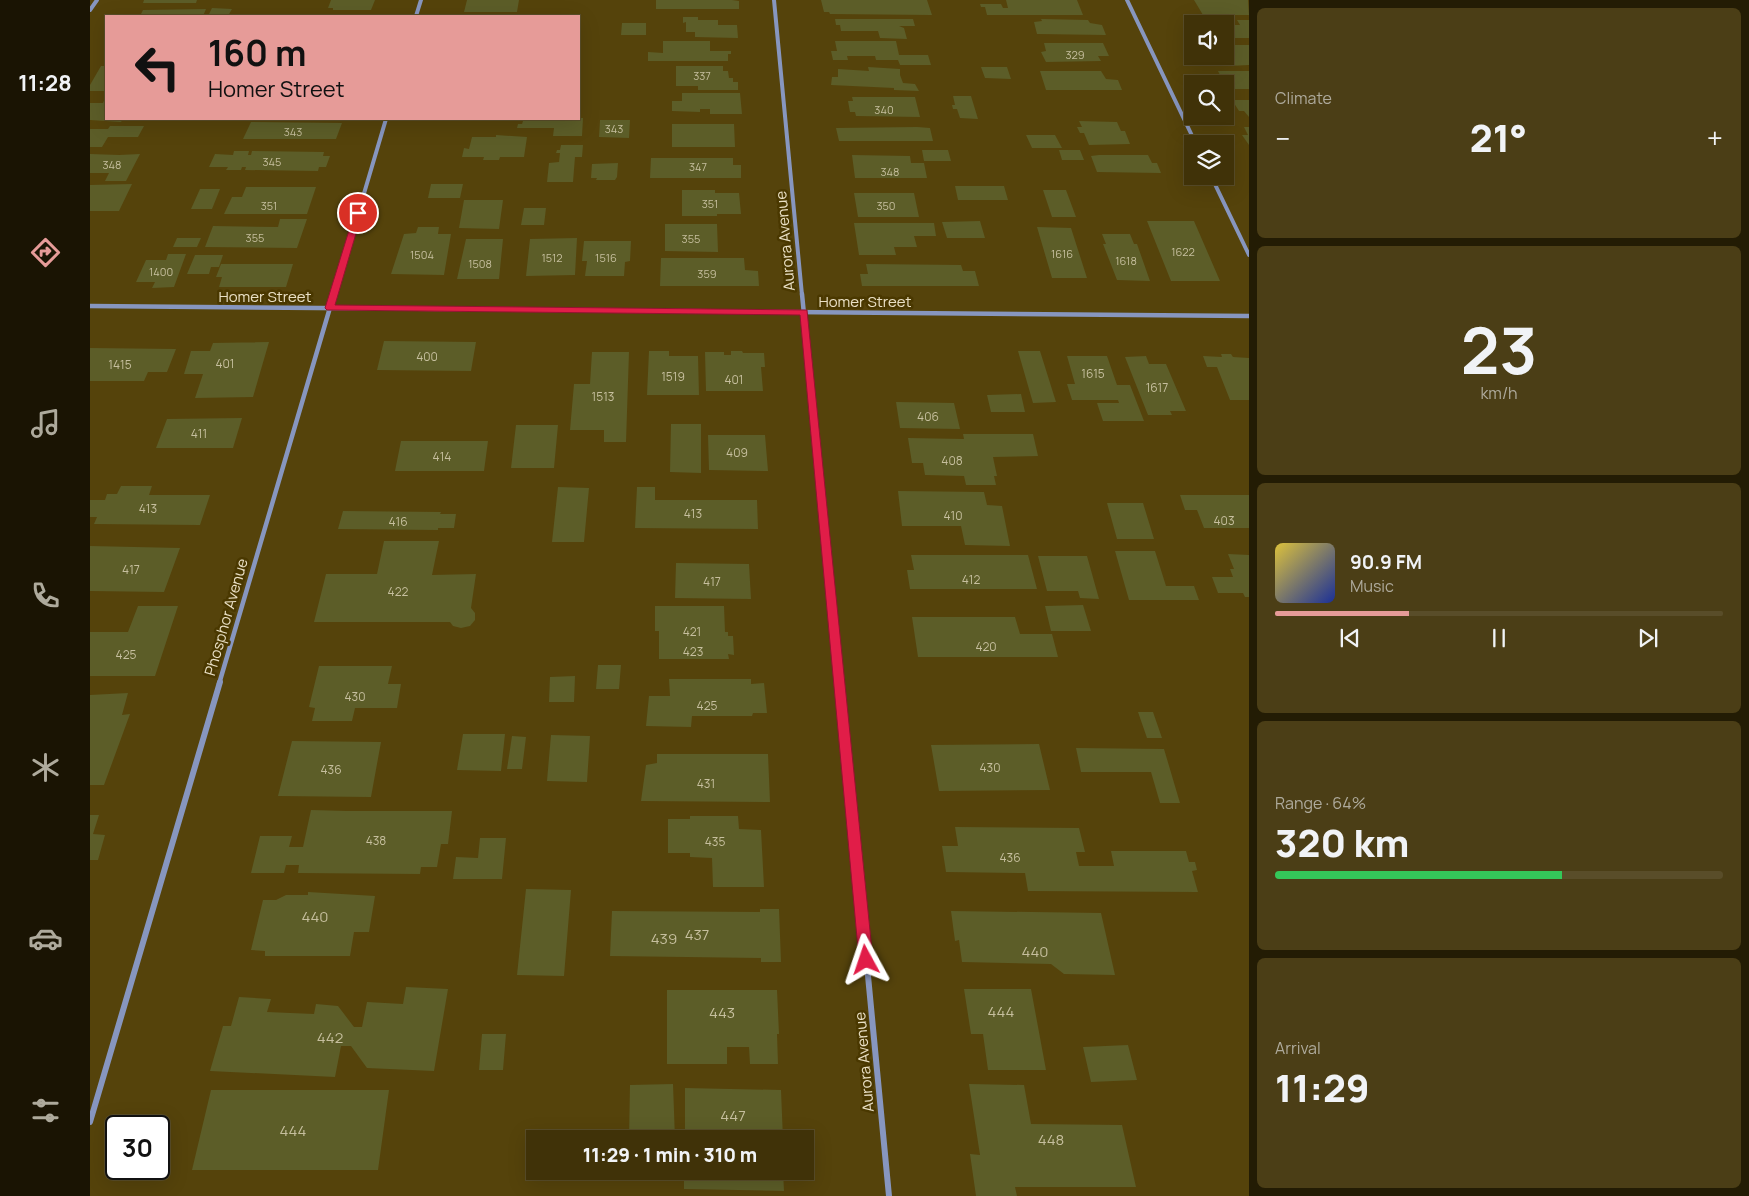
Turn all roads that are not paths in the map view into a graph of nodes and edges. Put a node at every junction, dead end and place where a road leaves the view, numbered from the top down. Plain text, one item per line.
1 (97, 0) edge
2 (421, 0) edge
3 (774, 0) edge
4 (1127, 0) edge
5 (90, 10) edge
6 (416, 15) edge
7 (386, 120) edge
8 (1192, 135) edge
9 (1215, 185) edge
10 (1249, 255) edge
11 (90, 306) edge
12 (330, 308) junction
13 (804, 312) junction
14 (1249, 316) edge
15 (90, 1122) edge
16 (889, 1196) edge

1 - 5 street
2 - 6 street
3 - 13 street, Aurora Avenue
4 - 8 street
7 - 12 street, Phosphor Avenue
9 - 10 street
11 - 12 street, Homer Street
12 - 13 street, Homer Street
12 - 15 street, Phosphor Avenue
13 - 14 street, Homer Street
13 - 16 street, Aurora Avenue

